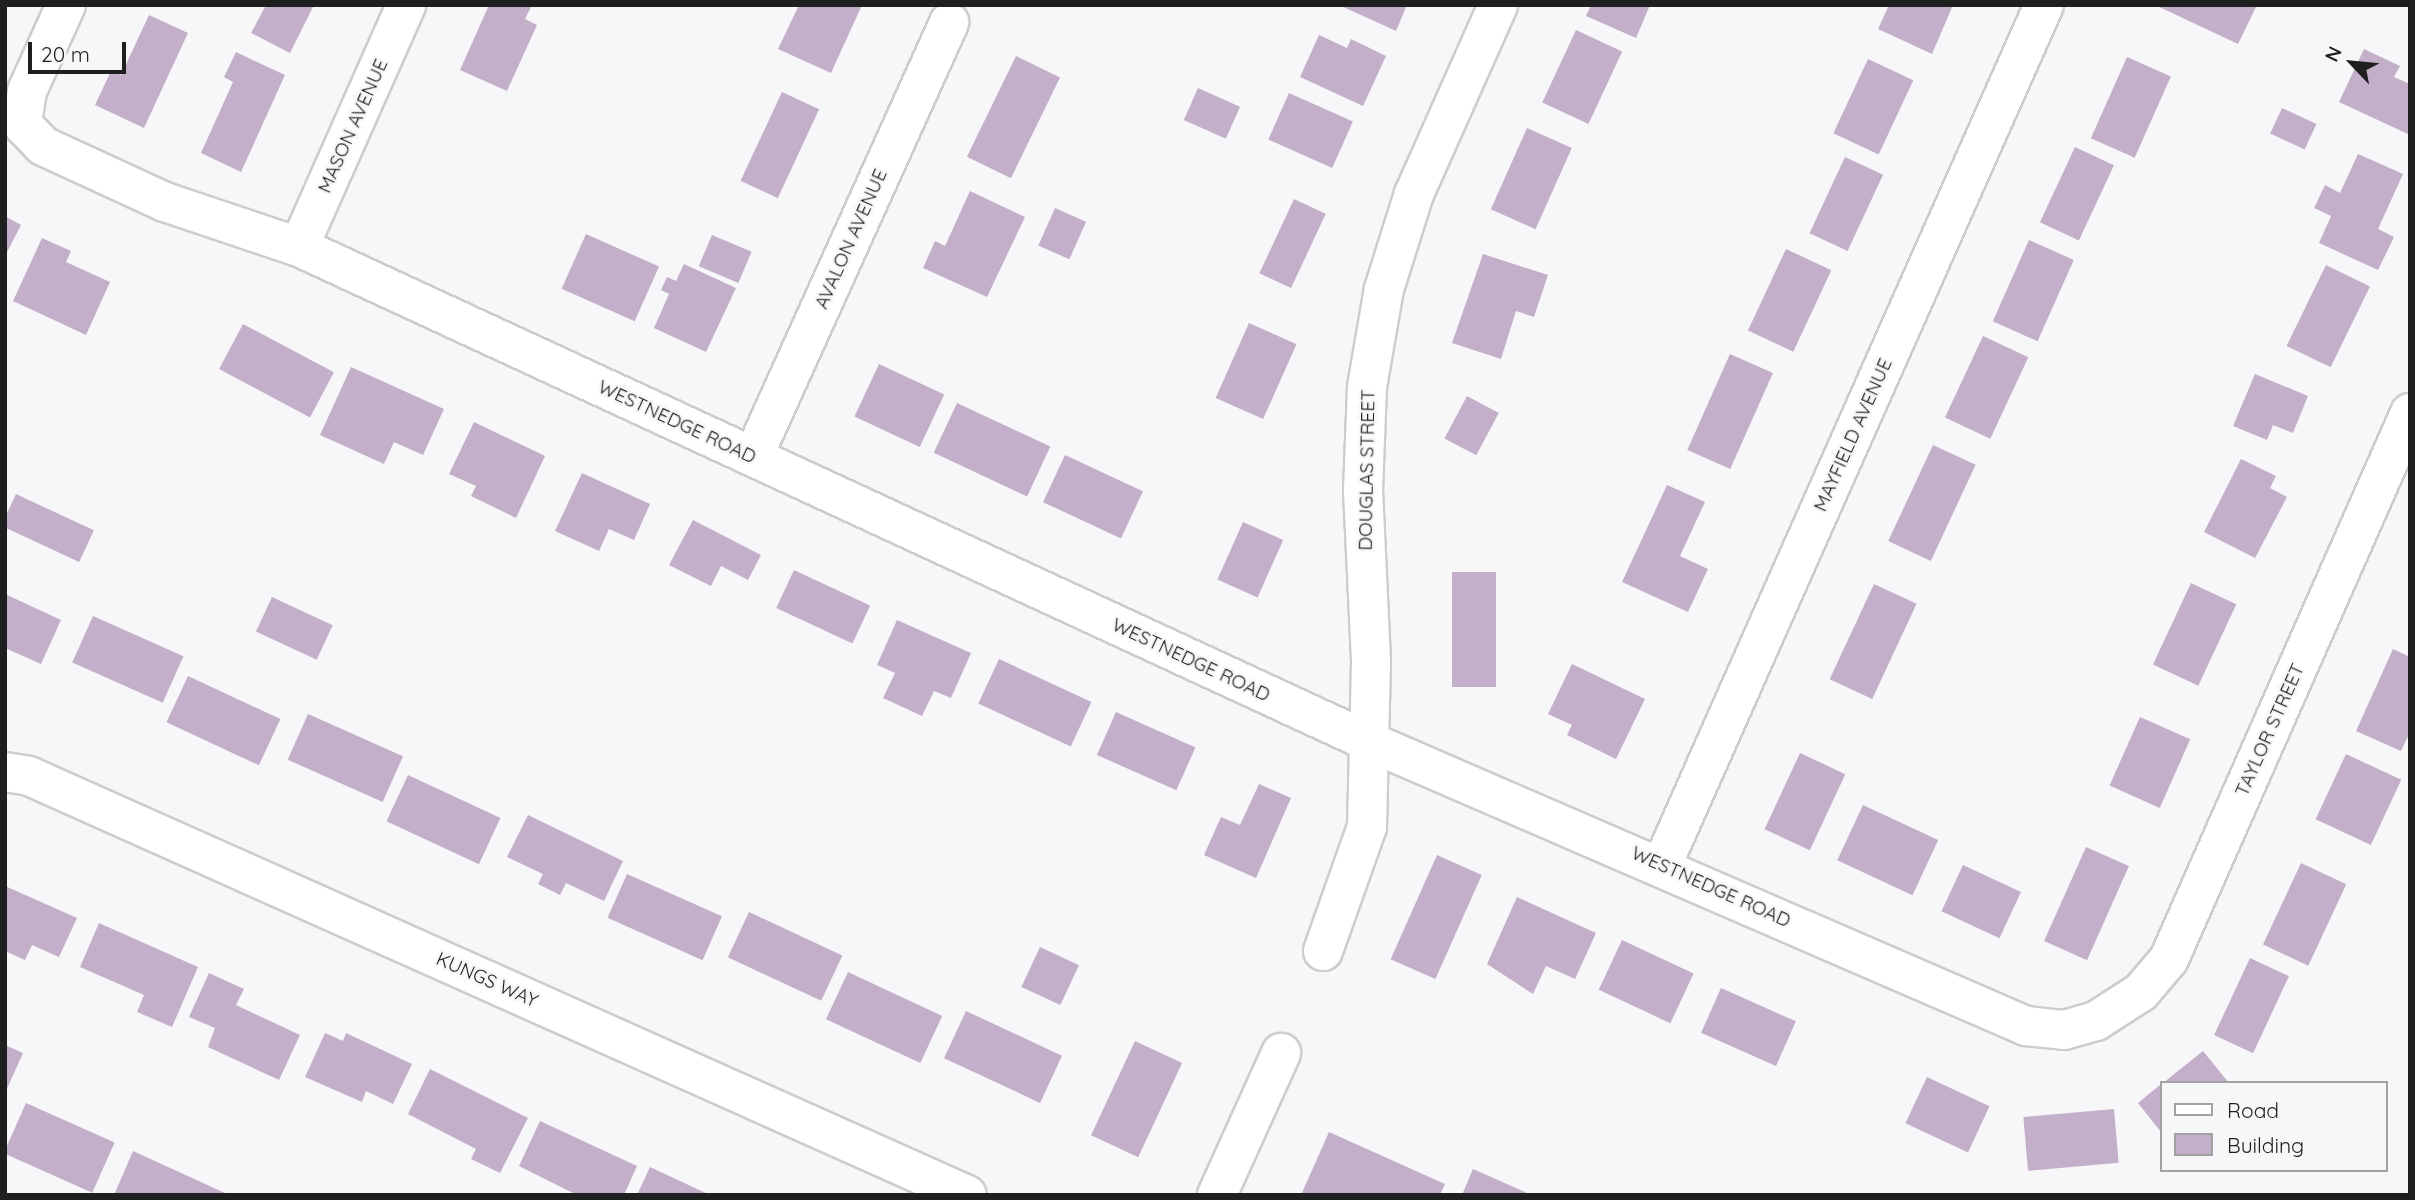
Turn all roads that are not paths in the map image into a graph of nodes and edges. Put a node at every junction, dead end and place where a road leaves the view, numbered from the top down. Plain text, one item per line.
1 (66, 5) edge
2 (406, 5) edge
3 (1498, 5) edge
4 (2043, 5) edge
5 (950, 22) dead end
6 (299, 247) junction
7 (2410, 413) edge
8 (753, 457) junction
9 (1370, 742) junction
10 (5, 772) edge
11 (1662, 865) junction
12 (1323, 951) dead end
13 (2096, 1021) joint
14 (1281, 1053) dead end
15 (967, 1195) edge
16 (1217, 1195) edge

1 - 6 street, WESTNEDGE ROAD
2 - 6 street, MASON AVENUE
3 - 9 street, DOUGLAS STREET
4 - 11 street, MAYFIELD AVENUE
5 - 8 street, AVALON AVENUE
6 - 8 street, WESTNEDGE ROAD
7 - 13 street, TAYLOR STREET
8 - 9 street, WESTNEDGE ROAD
9 - 11 street, WESTNEDGE ROAD
9 - 12 street, DOUGLAS STREET
10 - 15 street, KUNGS WAY
11 - 13 street, WESTNEDGE ROAD
14 - 16 street

